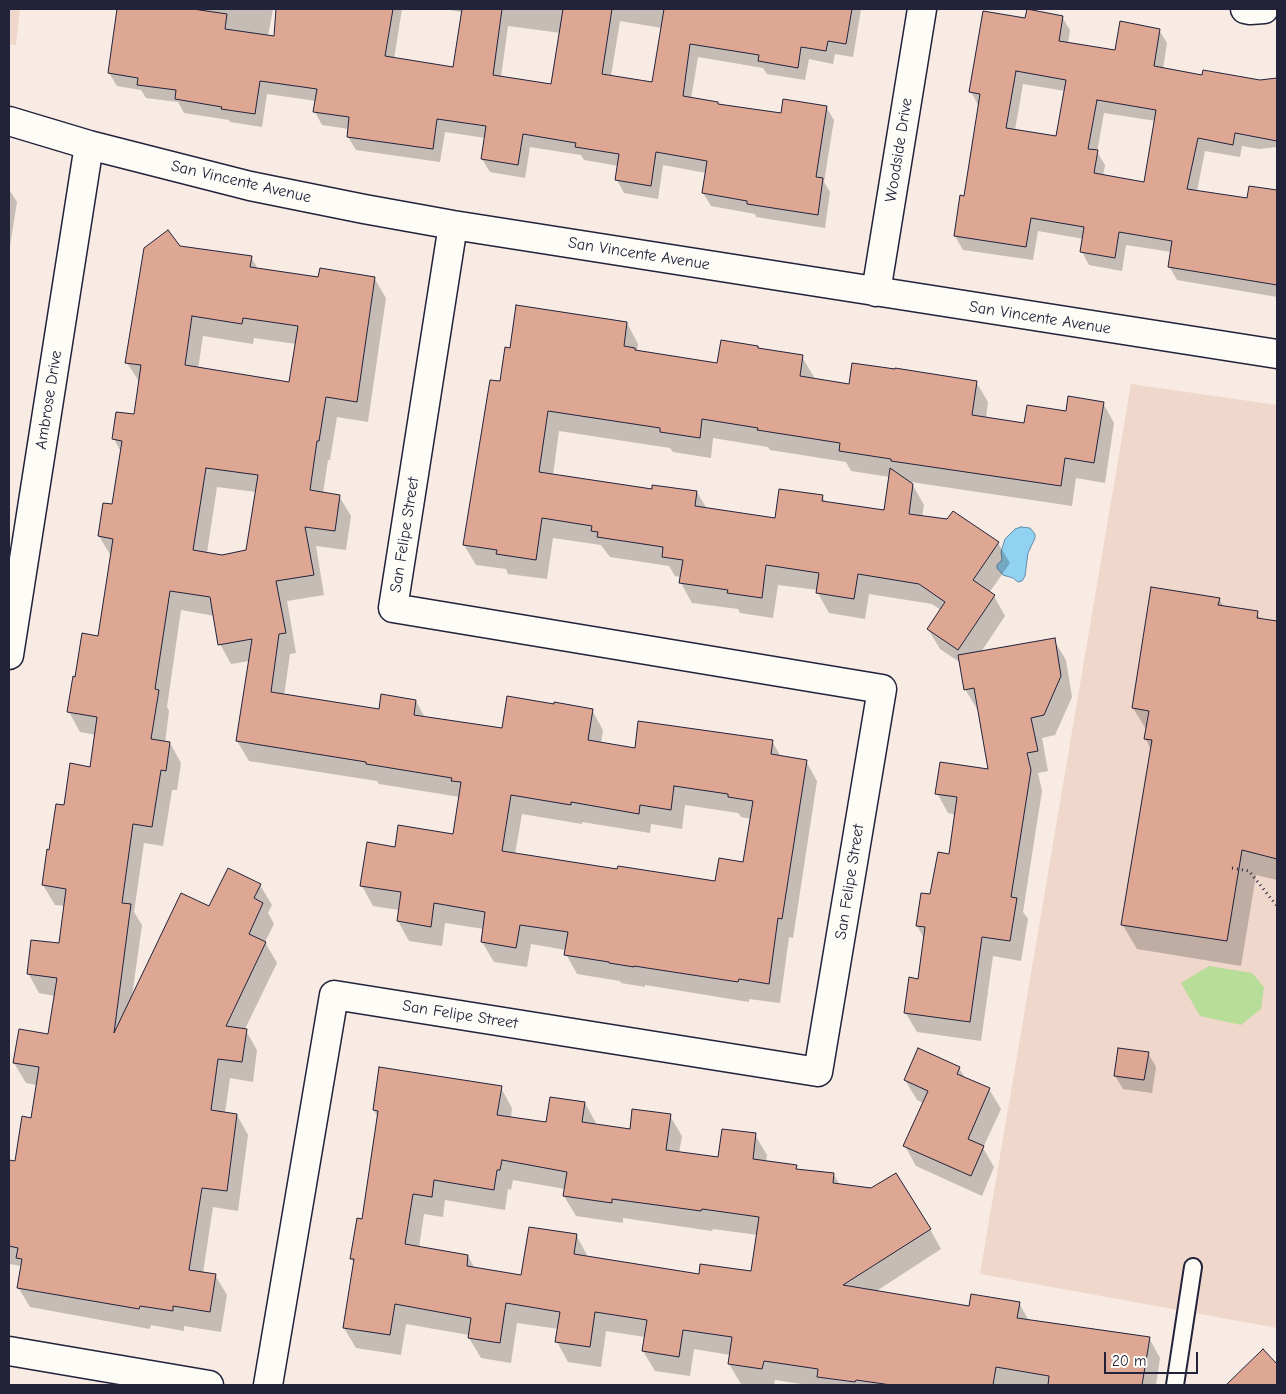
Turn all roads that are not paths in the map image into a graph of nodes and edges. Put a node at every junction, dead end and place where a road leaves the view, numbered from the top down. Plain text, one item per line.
1 (922, 9) edge
2 (1245, 9) edge
3 (1264, 9) edge
4 (9, 121) edge
5 (89, 145) junction
6 (453, 225) junction
7 (876, 292) junction
8 (1277, 354) edge
9 (9, 655) edge
10 (1193, 1267) dead end
11 (9, 1351) edge
12 (209, 1385) edge
13 (268, 1385) edge
14 (1175, 1385) edge

1 - 7 street, Woodside Drive
2 - 3 street
4 - 5 street, San Vincente Avenue
5 - 6 street, San Vincente Avenue
5 - 9 street, Ambrose Drive
6 - 7 street, San Vincente Avenue
6 - 13 street, San Felipe Street
7 - 8 street, San Vincente Avenue
10 - 14 lane
11 - 12 street

